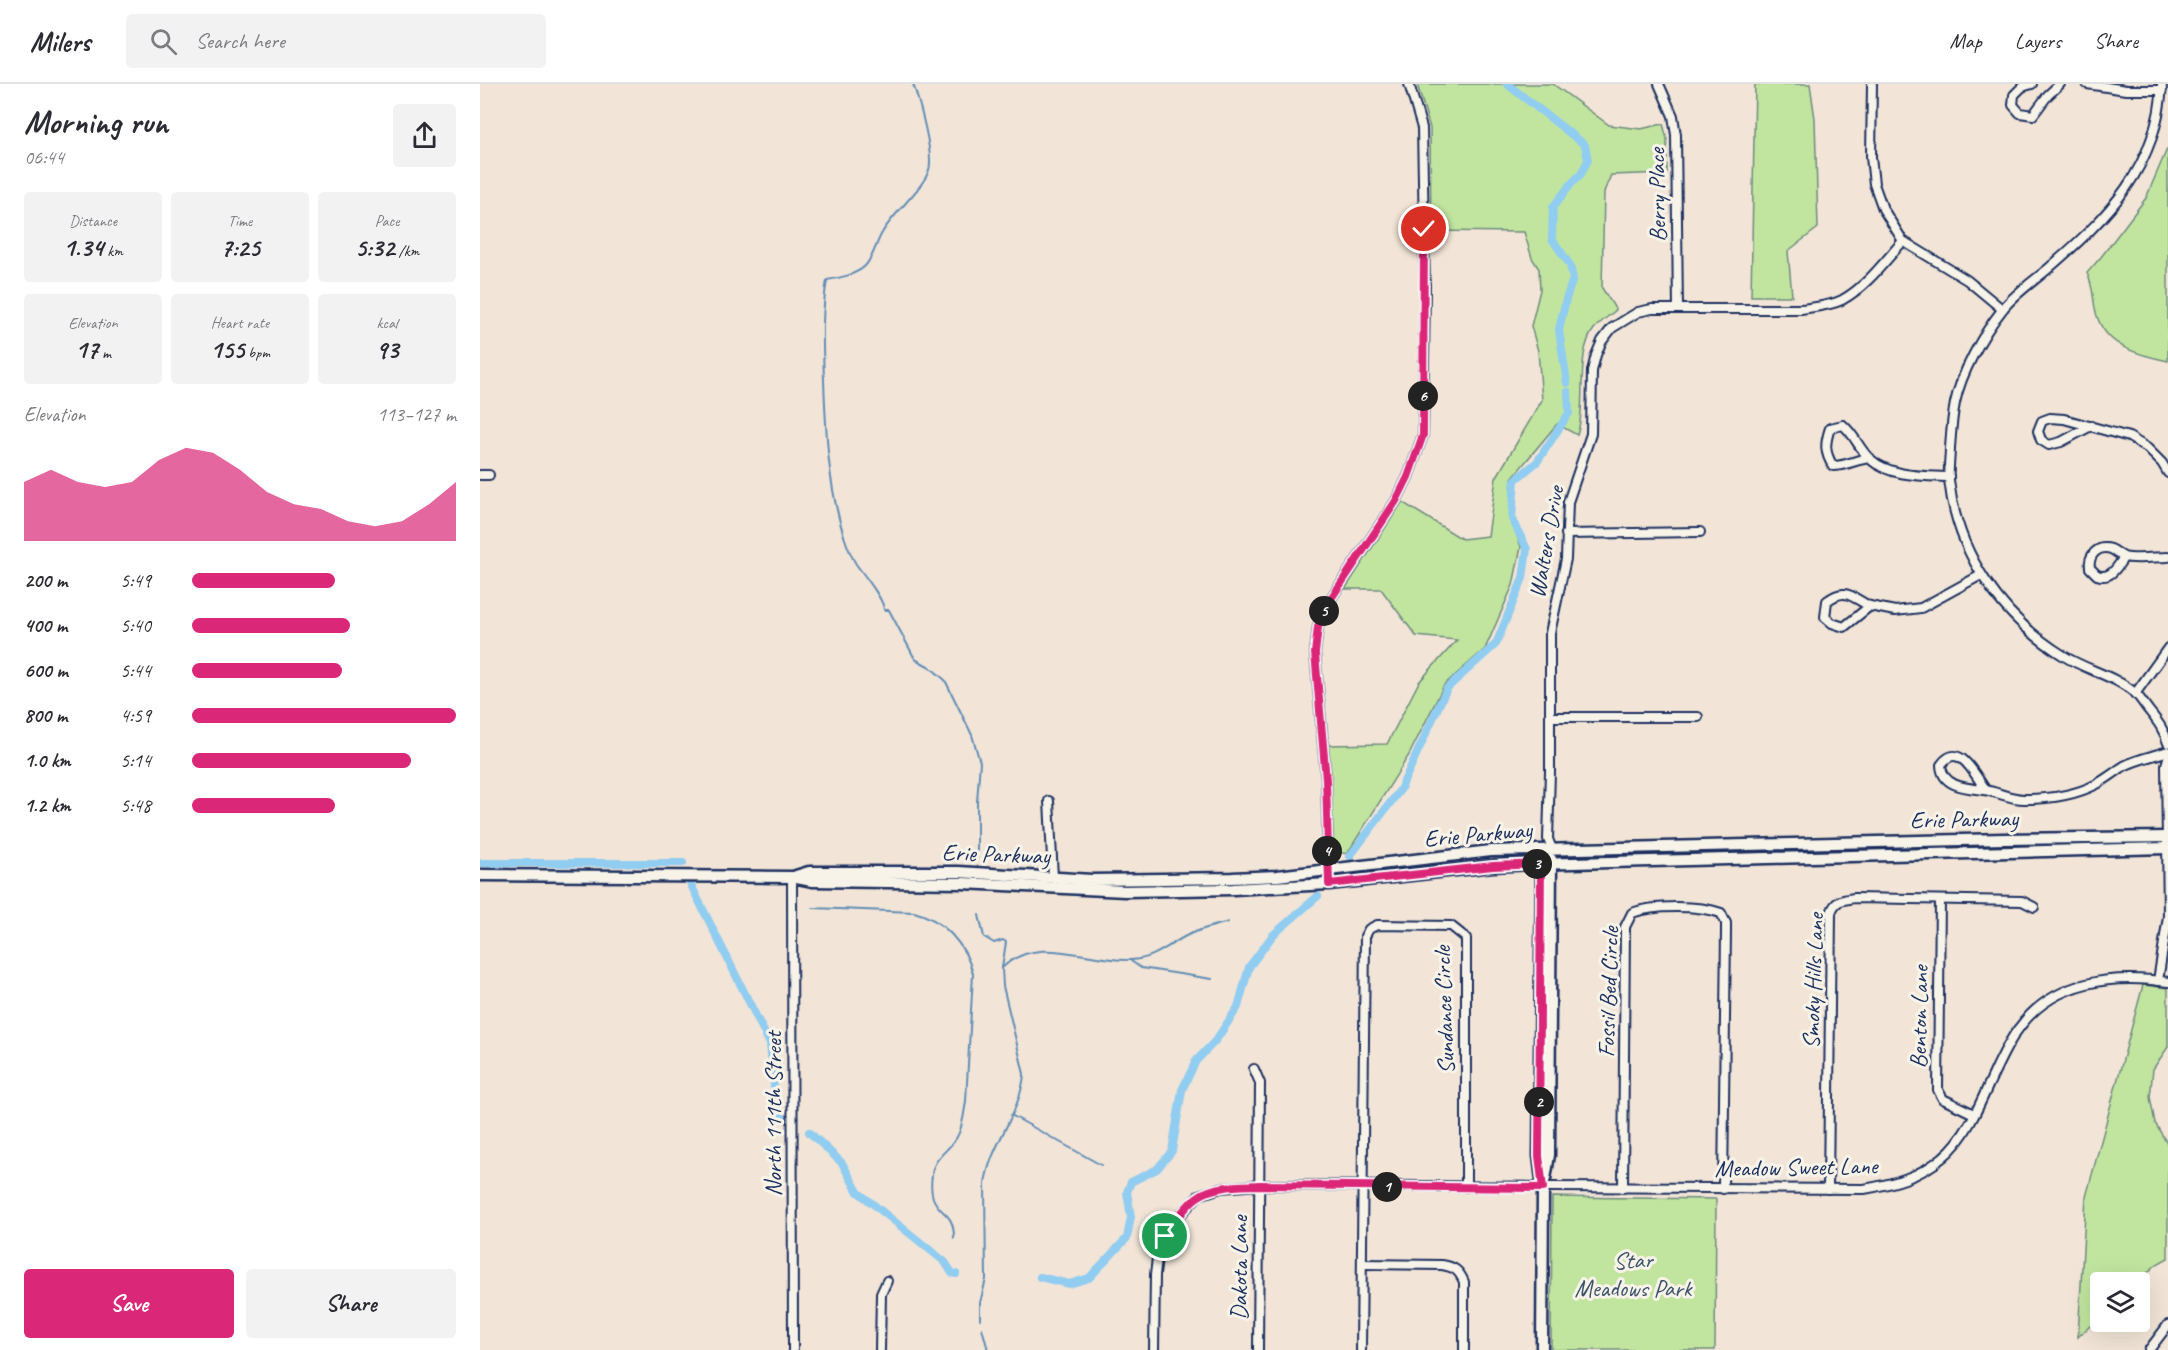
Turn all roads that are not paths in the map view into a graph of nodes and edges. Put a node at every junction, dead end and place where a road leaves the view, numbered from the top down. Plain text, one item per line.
1 (1409, 84) edge
2 (1659, 84) edge
3 (1872, 84) edge
4 (2032, 84) edge
5 (2060, 84) edge
6 (2087, 84) edge
7 (2162, 87) edge
8 (1903, 241) junction
9 (1677, 309) junction
10 (2002, 309) junction
11 (2091, 426) junction
12 (1870, 458) junction
13 (2168, 473) edge
14 (1949, 477) junction
15 (1700, 532) dead end
16 (1566, 534) junction
17 (2124, 557) junction
18 (2168, 557) edge
19 (1981, 575) junction
20 (1870, 606) junction
21 (2168, 648) edge
22 (2135, 694) junction
23 (1550, 717) junction
24 (1698, 717) dead end
25 (2168, 743) edge
26 (2168, 751) edge
27 (2168, 758) edge
28 (1986, 790) junction
29 (1049, 801) dead end
30 (2168, 837) edge
31 (1547, 846) junction
32 (2168, 848) edge
33 (1546, 864) junction
34 (1328, 871) junction
35 (480, 875) edge
36 (792, 877) junction
37 (1053, 877) junction
38 (1329, 884) junction
39 (1940, 900) junction
40 (2034, 907) dead end
41 (2158, 981) junction
42 (2168, 982) edge
43 (1254, 1069) dead end
44 (1974, 1114) junction
45 (1259, 1185) junction
46 (1362, 1187) junction
47 (1466, 1187) junction
48 (1543, 1188) junction
49 (1623, 1188) junction
50 (1723, 1188) junction
51 (1828, 1189) junction
52 (1362, 1264) junction
53 (886, 1281) dead end
54 (2168, 1325) edge
55 (793, 1350) edge
56 (880, 1350) edge
57 (1155, 1350) edge
58 (1258, 1350) edge
59 (1361, 1350) edge
60 (1464, 1350) edge
61 (1542, 1350) edge
62 (2149, 1350) edge

1 - 34 street
2 - 9 street, Berry Place
3 - 8 street
4 - 5 street
6 - 7 street
7 - 10 street
8 - 9 street, Walters Drive
8 - 10 street
9 - 16 street, Walters Drive
10 - 14 street
11 - 11 street
11 - 13 street
12 - 12 street
12 - 14 street
14 - 19 street
15 - 16 street
16 - 23 street, Walters Drive
17 - 17 street
17 - 18 street
19 - 20 street
19 - 22 street
20 - 20 street
21 - 22 street
22 - 25 street
23 - 24 street
23 - 31 street, Walters Drive
26 - 28 street
27 - 30 street
28 - 28 street
29 - 37 street
30 - 31 main road, Erie Parkway
30 - 32 street
31 - 33 main road
31 - 34 main road, Erie Parkway
32 - 33 main road, Erie Parkway
32 - 41 street
33 - 38 main road, Erie Parkway
33 - 48 main road
34 - 37 main road, Erie Parkway
34 - 38 street
35 - 36 main road, Erie Parkway
36 - 37 main road, Erie Parkway
36 - 38 main road, Erie Parkway
36 - 55 street, North 111th Street
39 - 40 street, Smoky Hills Lane
39 - 44 street, Benton Lane
39 - 51 street, Smoky Hills Lane
41 - 42 street, Meadow Sweet Lane
41 - 44 street, Meadow Sweet Lane
43 - 45 street, Dakota Lane
44 - 51 street, Meadow Sweet Lane
45 - 46 street, Meadow Sweet Lane
45 - 57 street, Meadow Sweet Lane
45 - 58 street, Dakota Lane
46 - 47 street, Meadow Sweet Lane
46 - 47 street, Sundance Circle
46 - 52 street
47 - 48 street, Meadow Sweet Lane
48 - 49 street, Meadow Sweet Lane
48 - 61 main road
49 - 50 street, Meadow Sweet Lane
49 - 50 street, Fossil Bed Circle
50 - 51 street, Meadow Sweet Lane
52 - 59 street
52 - 60 street
53 - 56 street
54 - 62 street

